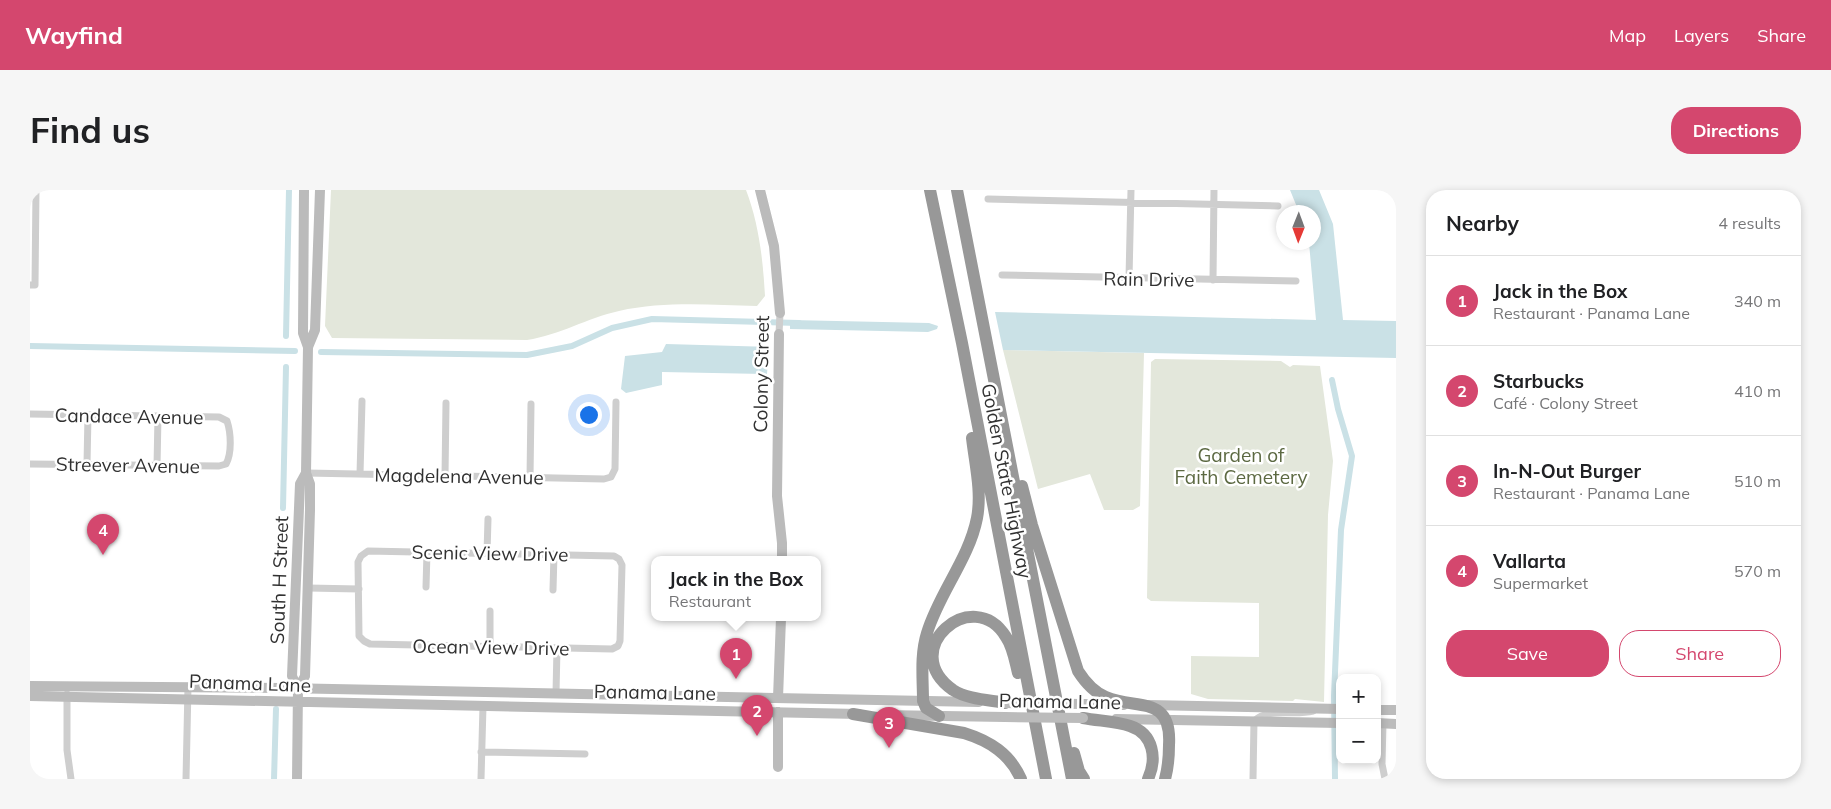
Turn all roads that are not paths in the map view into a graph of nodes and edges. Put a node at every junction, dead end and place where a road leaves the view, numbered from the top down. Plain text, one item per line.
1 (36, 190) edge
2 (304, 190) edge
3 (320, 190) edge
4 (760, 190) edge
5 (930, 190) edge
6 (956, 190) edge
7 (1131, 190) edge
8 (1214, 190) edge
9 (988, 200) dead end
10 (1131, 202) junction
11 (33, 204) edge
12 (1214, 204) junction
13 (1276, 206) edge
14 (1002, 275) dead end
15 (1129, 278) junction
16 (1213, 280) junction
17 (1296, 282) dead end
18 (32, 285) edge
19 (780, 313) joint
20 (779, 334) joint
21 (986, 341) junction
22 (962, 343) junction
23 (308, 347) junction
24 (362, 401) dead end
25 (616, 402) dead end
26 (446, 403) dead end
27 (531, 404) dead end
28 (30, 414) edge
29 (88, 415) junction
30 (158, 416) junction
31 (30, 464) edge
32 (87, 464) junction
33 (226, 464) joint
34 (157, 466) junction
35 (306, 473) junction
36 (360, 474) junction
37 (445, 476) junction
38 (530, 478) junction
39 (488, 519) dead end
40 (298, 527) junction
41 (427, 552) junction
42 (487, 553) junction
43 (554, 554) junction
44 (782, 556) edge
45 (426, 587) dead end
46 (308, 588) junction
47 (297, 589) junction
48 (359, 589) junction
49 (553, 590) dead end
50 (490, 611) dead end
51 (780, 621) edge
52 (306, 628) junction
53 (1043, 637) junction
54 (618, 646) joint
55 (490, 647) junction
56 (557, 648) junction
57 (30, 686) edge
58 (188, 687) junction
59 (298, 689) junction
60 (67, 691) junction
61 (510, 692) junction
62 (556, 693) junction
63 (30, 696) edge
64 (720, 697) junction
65 (187, 698) junction
66 (778, 698) junction
67 (298, 702) junction
68 (923, 702) junction
69 (1005, 703) junction
70 (1149, 705) junction
71 (483, 706) junction
72 (531, 706) junction
73 (1326, 708) junction
74 (1336, 709) edge
75 (665, 710) junction
76 (1381, 710) edge
77 (1396, 710) edge
78 (778, 712) junction
79 (853, 714) junction
80 (939, 716) junction
81 (1396, 716) edge
82 (1083, 718) junction
83 (1167, 719) junction
84 (1254, 721) junction
85 (1381, 722) edge
86 (1336, 723) edge
87 (1381, 723) edge
88 (1396, 724) edge
89 (1381, 744) edge
90 (481, 752) junction
91 (584, 754) dead end
92 (778, 767) dead end
93 (71, 779) edge
94 (186, 779) edge
95 (296, 779) edge
96 (481, 779) edge
97 (1022, 779) edge
98 (1046, 779) edge
99 (1072, 779) edge
100 (1084, 779) edge
101 (1148, 779) edge
102 (1165, 779) edge
103 (1253, 779) edge
104 (1385, 779) edge

1 - 11 street
2 - 23 main road, South H Street
3 - 23 main road, South H Street
4 - 19 main road, Colony Street
5 - 22 highway, Golden State Highway
6 - 21 highway, Golden State Highway
7 - 10 street
8 - 12 street
9 - 10 street
10 - 12 street
10 - 15 street
11 - 18 street
12 - 13 street
12 - 16 street
14 - 15 street, Rain Drive
15 - 16 street, Rain Drive
16 - 17 street, Rain Drive
19 - 20 street, Colony Street
20 - 44 main road, Colony Street
21 - 53 highway, Golden State Highway
21 - 70 highway
22 - 68 highway
22 - 98 highway, Golden State Highway
23 - 35 main road, South H Street
24 - 36 street
25 - 38 street, Magdelena Avenue
26 - 37 street
27 - 38 street
28 - 29 street, Candace Avenue
29 - 30 street, Candace Avenue
29 - 32 street
30 - 33 street, Candace Avenue
30 - 34 street
31 - 32 street, Streever Avenue
32 - 34 street, Streever Avenue
33 - 34 street, Streever Avenue
35 - 36 street, Magdelena Avenue
35 - 40 main road, South H Street
35 - 46 main road, South H Street
36 - 37 street, Magdelena Avenue
37 - 38 street, Magdelena Avenue
39 - 42 street
40 - 46 main road
40 - 47 main road, South H Street
41 - 42 street, Scenic View Drive
41 - 45 street
41 - 48 street, Scenic View Drive
42 - 43 street, Scenic View Drive
43 - 49 street
43 - 54 street, Scenic View Drive
46 - 48 street
46 - 52 main road, South H Street
47 - 52 main road
47 - 59 main road, South H Street
48 - 55 street, Ocean View Drive
50 - 55 street
51 - 66 main road
52 - 59 main road, South H Street
53 - 99 highway, Golden State Highway
53 - 100 highway
54 - 56 street, Ocean View Drive
55 - 56 street, Ocean View Drive
56 - 62 street
57 - 60 main road, Panama Lane
58 - 59 main road, Panama Lane
58 - 60 main road, Panama Lane
58 - 65 street
59 - 61 main road, Panama Lane
59 - 67 main road, South H Street
60 - 63 main road, Panama Lane
60 - 65 main road, Panama Lane
60 - 93 street
61 - 62 main road, Panama Lane
61 - 71 main road
62 - 64 main road, Panama Lane
62 - 72 main road
64 - 66 main road, Panama Lane
64 - 75 main road
65 - 67 main road, Panama Lane
65 - 94 street
66 - 68 main road, Panama Lane
66 - 78 street
67 - 71 main road, Panama Lane
67 - 95 main road, South H Street
68 - 69 main road, Panama Lane
68 - 80 highway
69 - 70 main road, Panama Lane, bridge
69 - 98 highway
70 - 73 main road, Panama Lane
70 - 83 highway
71 - 72 main road, Panama Lane
71 - 90 street
72 - 75 main road, Panama Lane
73 - 74 main road, Panama Lane
73 - 84 street
75 - 78 main road, Panama Lane
76 - 77 main road
78 - 79 main road, Panama Lane
78 - 92 main road
79 - 80 main road, Panama Lane
79 - 97 highway
80 - 82 main road, Panama Lane, bridge
81 - 85 main road
82 - 83 main road, Panama Lane
82 - 101 highway
83 - 84 main road, Panama Lane
83 - 102 highway
84 - 86 main road, Panama Lane
84 - 103 street
87 - 88 main road
89 - 104 street
90 - 91 street
90 - 96 street

